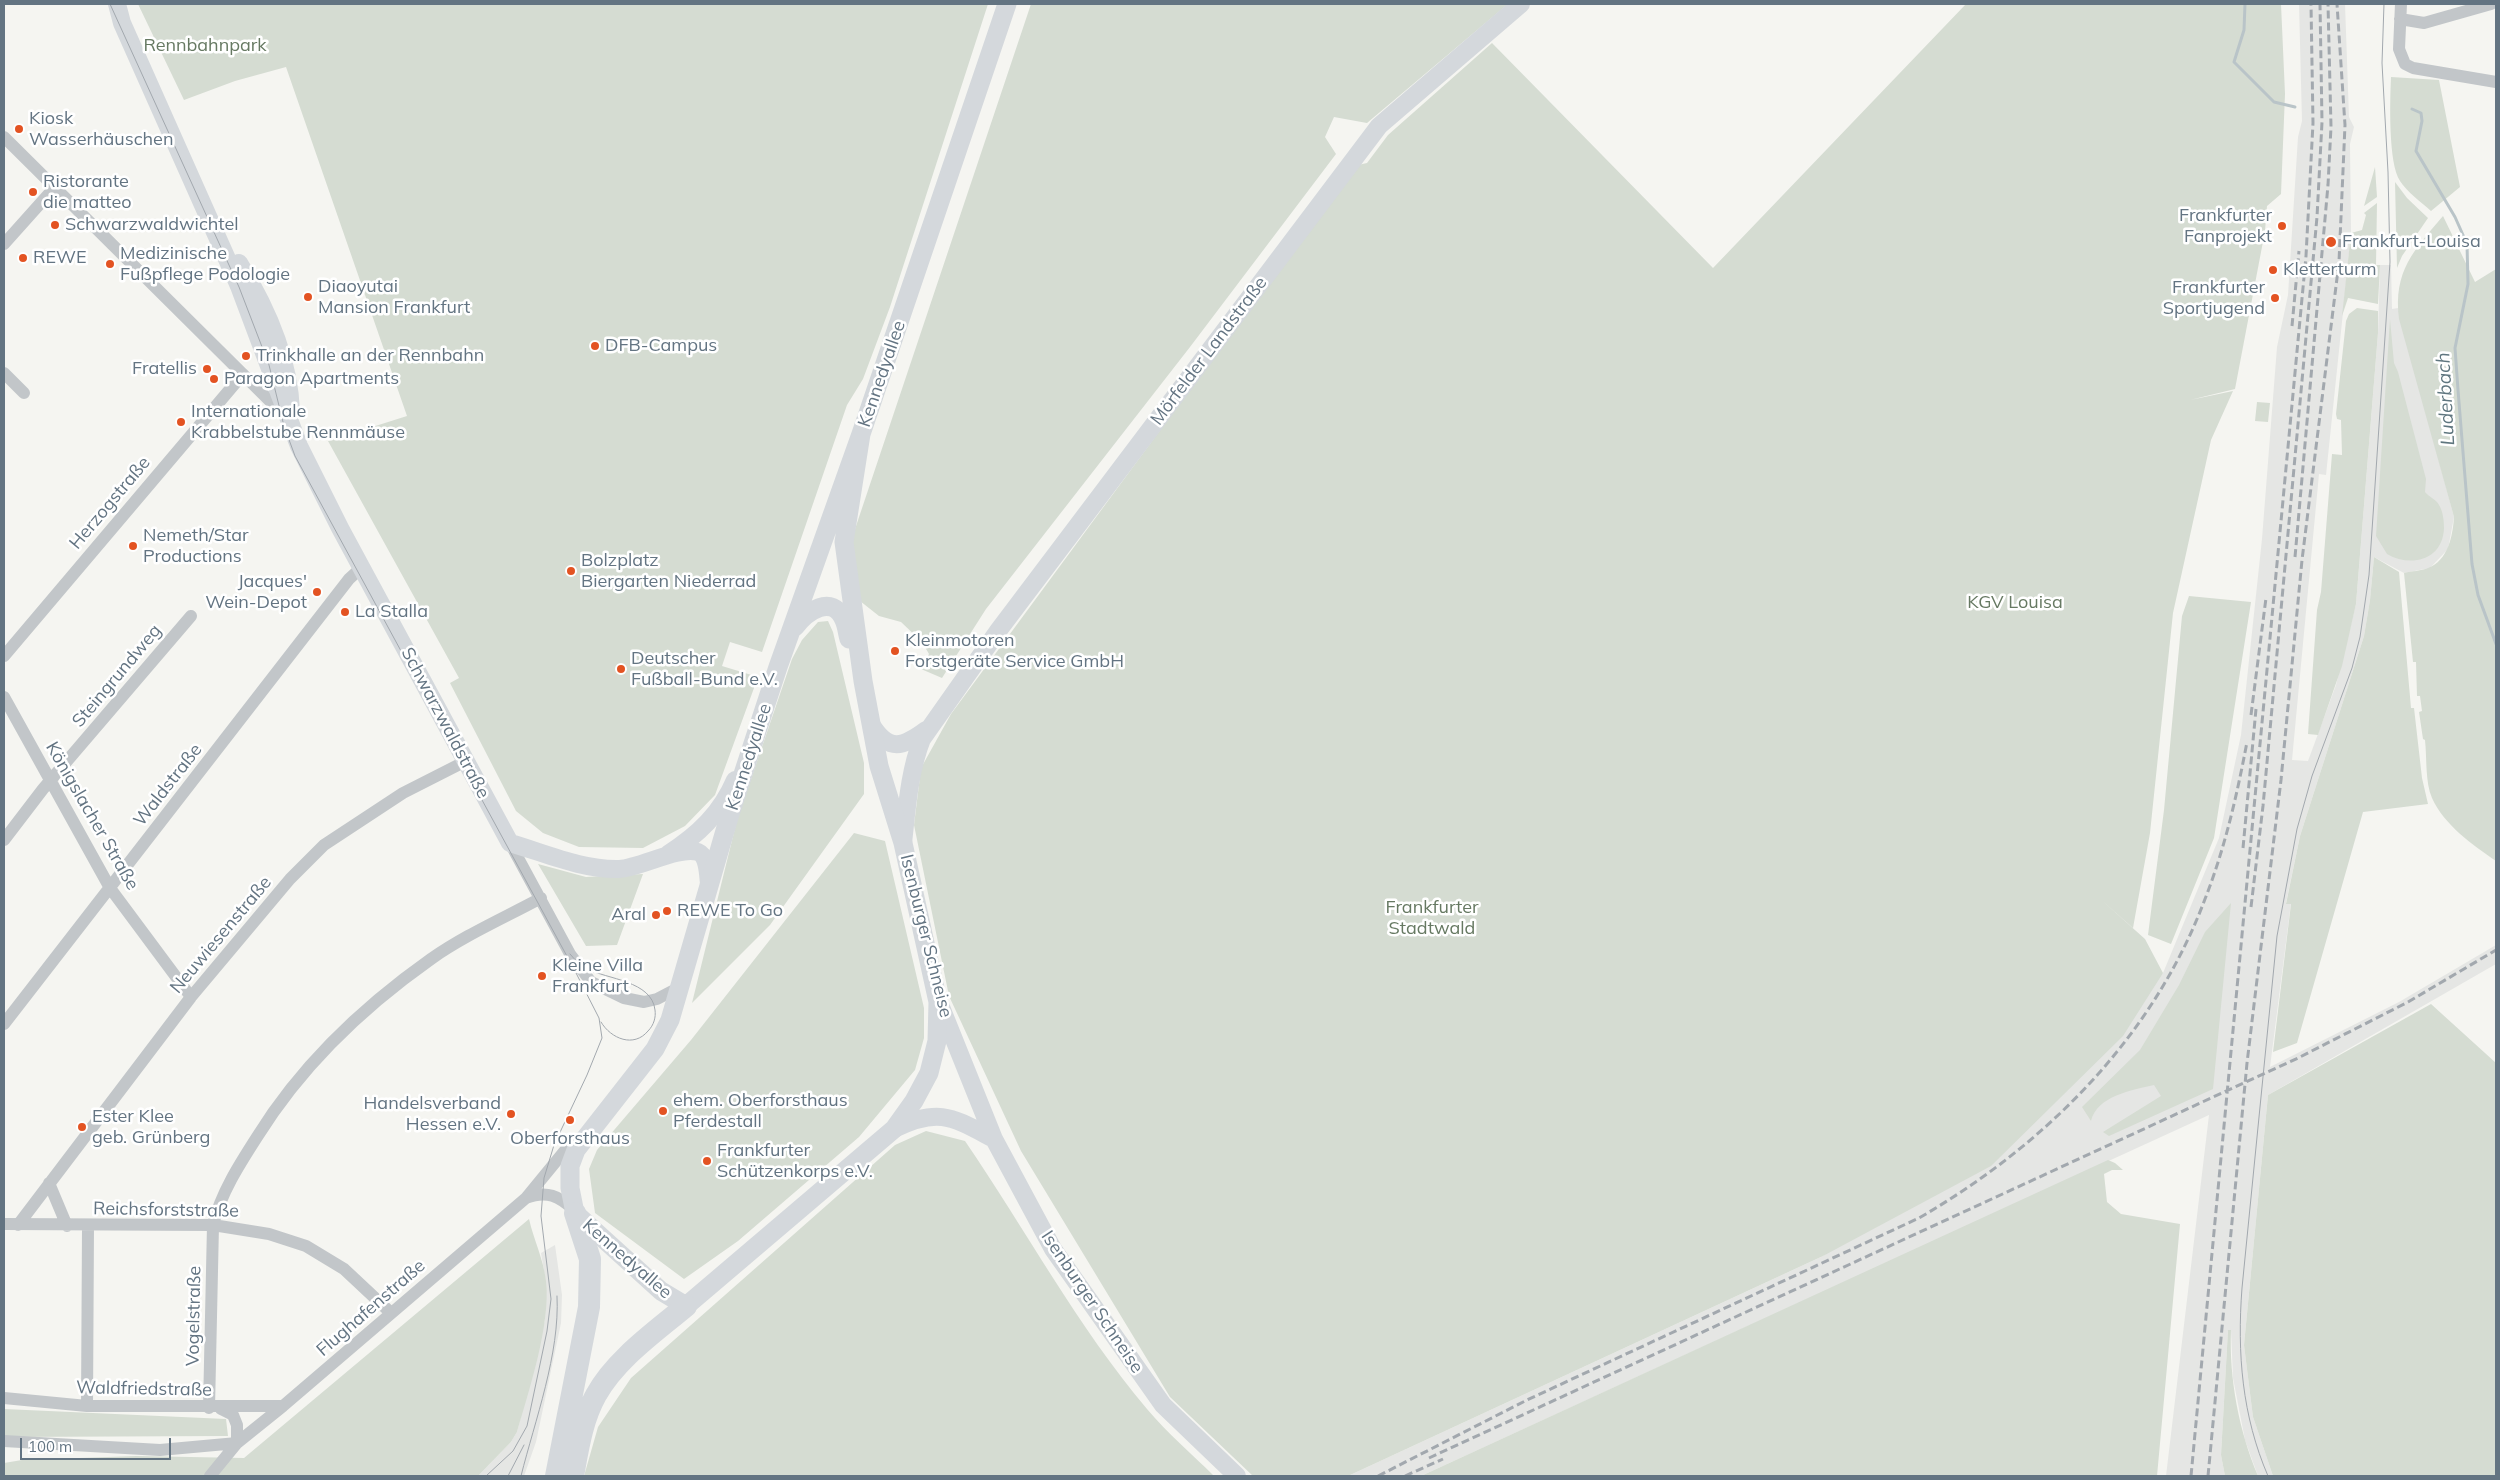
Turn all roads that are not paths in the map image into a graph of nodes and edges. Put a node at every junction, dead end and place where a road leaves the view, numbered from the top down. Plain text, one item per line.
1 (108, 4) edge
2 (117, 4) edge
3 (1007, 4) edge
4 (1521, 4) edge
5 (2401, 4) edge
6 (2491, 4) edge
7 (2400, 19) junction
8 (122, 23) junction
9 (2496, 82) edge
10 (4, 138) edge
11 (55, 187) junction
12 (4, 244) edge
13 (4, 373) edge
14 (243, 374) junction
15 (24, 393) dead end
16 (291, 423) junction
17 (861, 434) junction
18 (362, 568) junction
19 (191, 616) dead end
20 (791, 632) junction
21 (4, 656) edge
22 (865, 692) junction
23 (4, 698) edge
24 (871, 724) junction
25 (928, 728) junction
26 (466, 760) junction
27 (749, 760) junction
28 (51, 783) junction
29 (4, 840) edge
30 (510, 843) junction
31 (903, 843) junction
32 (661, 858) junction
33 (709, 884) junction
34 (110, 888) junction
35 (541, 898) junction
36 (680, 986) junction
37 (191, 997) junction
38 (938, 1002) junction
39 (4, 1024) edge
40 (894, 1129) junction
41 (584, 1138) junction
42 (994, 1139) junction
43 (49, 1182) junction
44 (526, 1198) junction
45 (575, 1212) junction
46 (4, 1224) edge
47 (18, 1225) junction
48 (213, 1225) junction
49 (67, 1226) junction
50 (88, 1226) junction
51 (686, 1306) junction
52 (391, 1313) junction
53 (4, 1398) edge
54 (87, 1406) junction
55 (283, 1406) junction
56 (213, 1408) junction
57 (4, 1441) edge
58 (236, 1443) junction
59 (210, 1476) edge
60 (556, 1476) edge
61 (572, 1476) edge
62 (1237, 1476) edge

1 - 8 main road
2 - 8 main road
3 - 17 main road, Kennedyallee
4 - 25 main road, Mörfelder Landstraße
5 - 7 street
6 - 7 street
7 - 9 street
8 - 16 main road, Schwarzwaldstraße
10 - 11 street
11 - 12 street
11 - 14 street
13 - 15 street
14 - 16 street
14 - 21 street, Herzogstraße
16 - 18 main road, Schwarzwaldstraße
17 - 20 main road, Kennedyallee
17 - 22 main road, Isenburger Schneise
18 - 26 main road, Schwarzwaldstraße
18 - 34 street, Waldstraße
19 - 28 street, Steingrundweg
20 - 22 main road
20 - 27 main road, Kennedyallee
22 - 24 main road, Isenburger Schneise
23 - 28 street, Königslacher Straße
24 - 25 main road, Mörfelder Landstraße
24 - 31 main road, Isenburger Schneise
25 - 31 main road, Mörfelder Landstraße
26 - 30 main road, Schwarzwaldstraße
26 - 37 street, Neuwiesenstraße
27 - 32 main road
27 - 33 main road, Kennedyallee
28 - 29 street, Steingrundweg
28 - 34 street, Königslacher Straße
30 - 32 main road
30 - 35 street, Schwarzwaldstraße
31 - 38 main road, Isenburger Schneise
32 - 33 main road
33 - 36 main road, Kennedyallee
34 - 37 street, Königslacher Straße
34 - 39 street, Waldstraße
35 - 36 street, Schwarzwaldstraße
35 - 48 street, Vogelstraße
36 - 41 main road, Kennedyallee
37 - 43 street, Neuwiesenstraße
38 - 40 main road
38 - 42 main road, Isenburger Schneise
40 - 42 main road
40 - 51 main road
41 - 44 street, Flughafenstraße
41 - 45 main road, Kennedyallee
42 - 62 main road, Isenburger Schneise
43 - 47 street, Neuwiesenstraße
43 - 49 street
44 - 45 street
44 - 52 street, Flughafenstraße
45 - 51 main road, Kennedyallee
45 - 60 highway
46 - 47 street, Reichsforststraße
47 - 49 street, Reichsforststraße
48 - 50 street, Reichsforststraße
48 - 52 street, Reichsforststraße
48 - 56 street, Vogelstraße
49 - 50 street, Reichsforststraße
50 - 54 street
51 - 61 highway
52 - 55 street, Flughafenstraße
53 - 54 street, Waldfriedstraße
54 - 56 street, Waldfriedstraße
55 - 56 street, Waldfriedstraße
55 - 58 street, Flughafenstraße
56 - 58 street
57 - 58 street
58 - 59 street, Flughafenstraße

